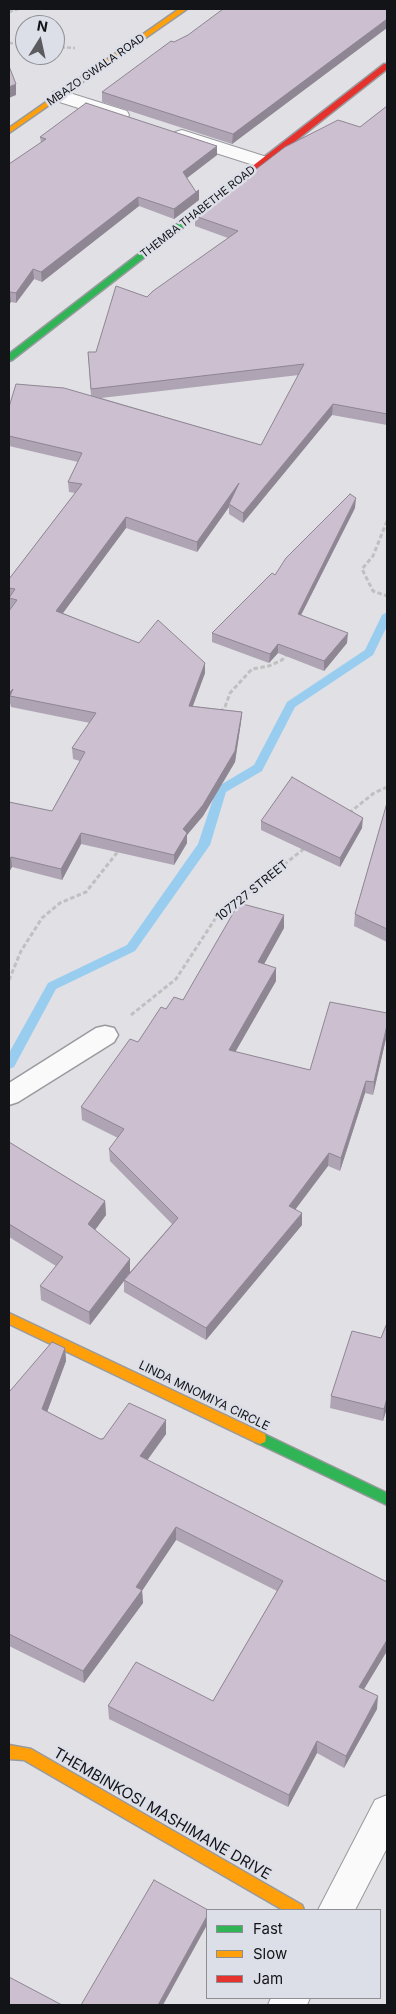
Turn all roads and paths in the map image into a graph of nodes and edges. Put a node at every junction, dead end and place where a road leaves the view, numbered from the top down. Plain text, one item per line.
1 (18, 9) edge
2 (183, 9) edge
3 (9, 12) edge
4 (387, 66) edge
5 (60, 96) junction
6 (134, 120) edge
7 (161, 129) edge
8 (9, 131) edge
9 (263, 162) junction
10 (9, 358) edge
11 (387, 521) edge
12 (387, 596) edge
13 (288, 654) edge
14 (214, 717) edge
15 (387, 787) edge
16 (344, 817) edge
17 (123, 844) edge
18 (306, 847) edge
19 (9, 980) edge
20 (105, 1035) joint
21 (9, 1095) edge
22 (9, 1318) edge
23 (387, 1499) edge
24 (9, 1752) edge
25 (387, 1812) edge
26 (295, 1909) edge
27 (337, 1909) edge

1 - 3 path
2 - 5 street, MBAZO GWALA ROAD
4 - 9 street, THEMBA THABETHE ROAD
5 - 6 street
5 - 8 street, MBAZO GWALA ROAD
7 - 9 street
9 - 10 street, THEMBA THABETHE ROAD
11 - 12 path
13 - 14 path
15 - 16 path
17 - 19 path
18 - 20 path, 107727 STREET
20 - 21 lane
22 - 23 street, LINDA MNOMIYA CIRCLE
24 - 26 street, THEMBINKOSI MASHIMANE DRIVE
25 - 27 street

